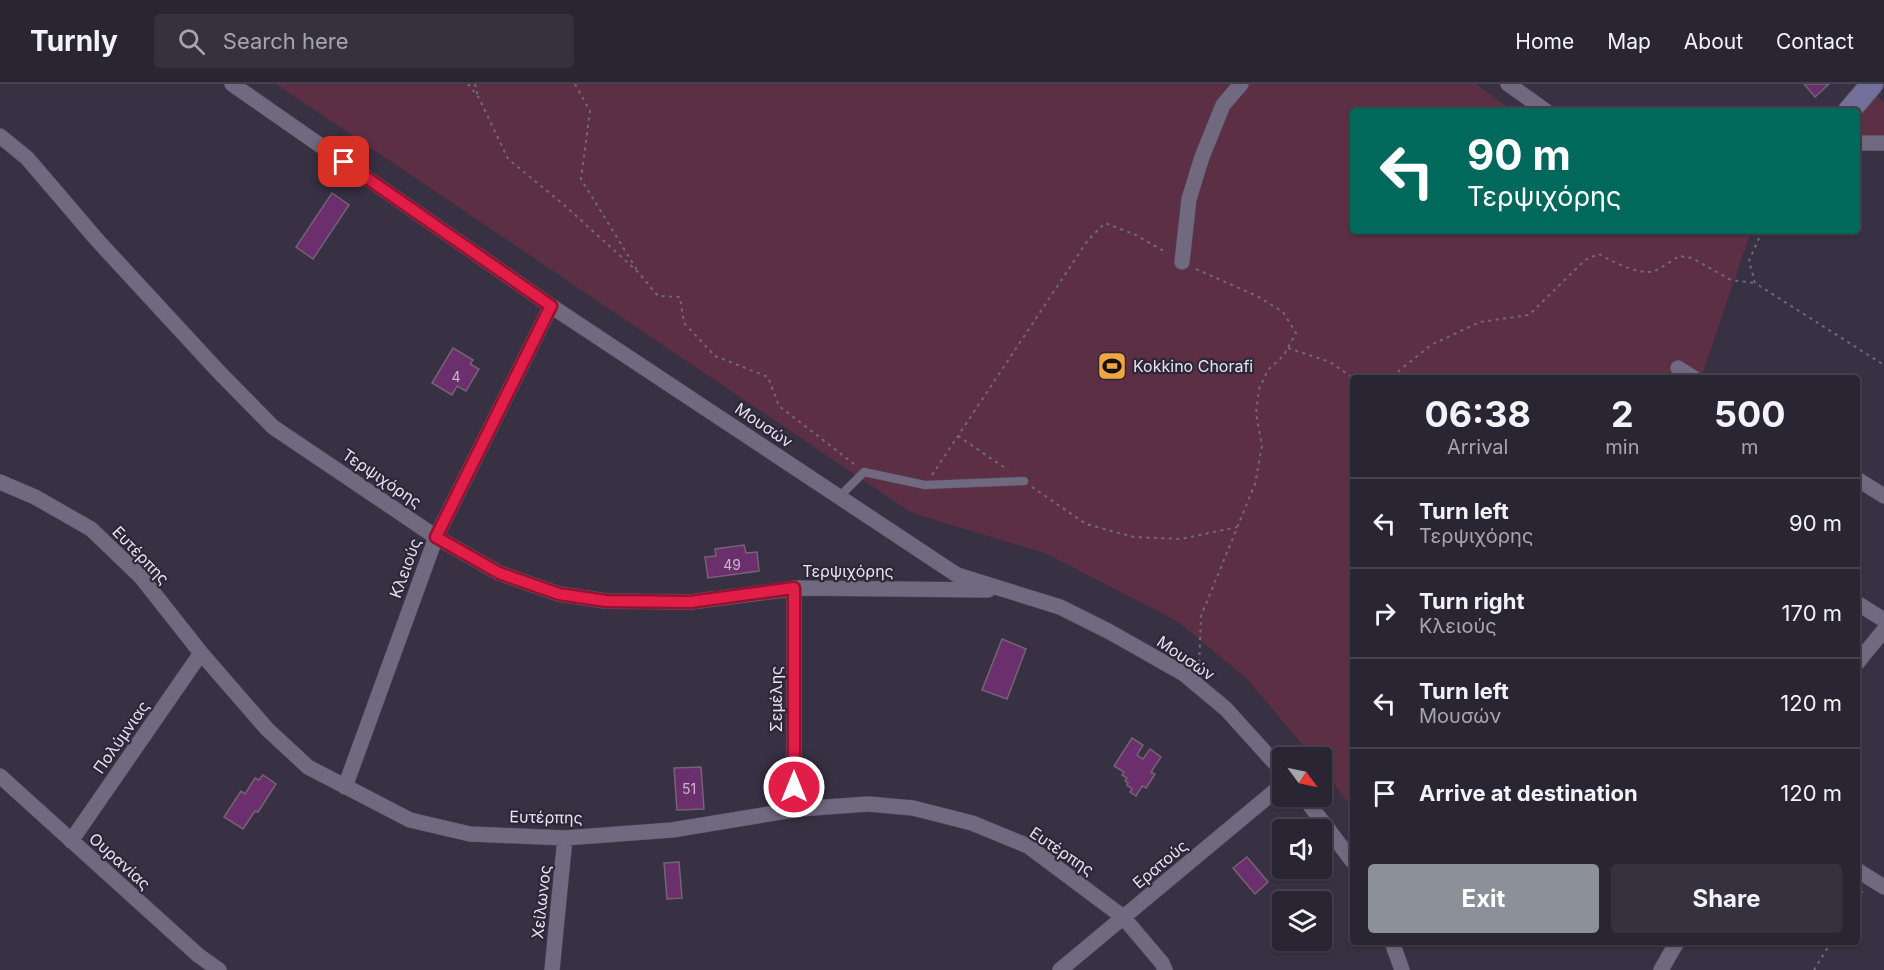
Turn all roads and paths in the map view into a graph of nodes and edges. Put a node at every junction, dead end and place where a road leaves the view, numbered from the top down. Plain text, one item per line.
1 (232, 84) edge
2 (468, 84) edge
3 (475, 84) edge
4 (575, 84) edge
5 (1241, 84) edge
6 (1508, 84) edge
7 (1872, 84) edge
8 (479, 98) junction
9 (1542, 108) edge
10 (1852, 108) edge
11 (0, 136) edge
12 (1860, 143) edge
13 (1884, 143) edge
14 (1761, 234) edge
15 (1182, 262) junction
16 (638, 273) junction
17 (1755, 283) junction
18 (551, 306) junction
19 (1288, 348) junction
20 (1884, 365) edge
21 (1678, 368) dead end
22 (1388, 375) edge
23 (1689, 375) edge
24 (1350, 376) edge
25 (958, 435) junction
26 (864, 472) junction
27 (1024, 481) junction
28 (1860, 481) edge
29 (0, 482) edge
30 (925, 484) junction
31 (1884, 496) edge
32 (839, 497) junction
33 (1237, 527) junction
34 (436, 537) junction
35 (953, 582) junction
36 (794, 588) junction
37 (1006, 591) joint
38 (1860, 605) edge
39 (1884, 620) edge
40 (1884, 630) edge
41 (201, 653) junction
42 (1860, 659) edge
43 (1198, 685) junction
44 (1272, 760) edge
45 (0, 776) edge
46 (345, 787) junction
47 (1272, 793) edge
48 (1311, 807) edge
49 (794, 810) junction
50 (565, 838) junction
51 (70, 841) junction
52 (1350, 858) edge
53 (1860, 872) edge
54 (1884, 887) edge
55 (1124, 917) junction
56 (1393, 945) edge
57 (1675, 945) edge
58 (1829, 945) edge
59 (219, 970) edge
60 (552, 970) edge
61 (1060, 970) edge
62 (1165, 970) edge
63 (1402, 970) edge
64 (1660, 970) edge
65 (1814, 970) edge

1 - 18 street, Μουσών
2 - 8 path
3 - 8 path
4 - 16 path
5 - 15 street
6 - 9 street
7 - 10 street
8 - 16 path
11 - 34 street, Τερψιχόρης
12 - 13 street
14 - 17 path
15 - 19 path
15 - 25 path
16 - 26 path
17 - 20 path
17 - 22 path
18 - 32 street, Μουσών
18 - 34 street, Κλειούς
19 - 24 path
19 - 33 path
21 - 23 street
25 - 27 path
25 - 30 path
26 - 30 lane
26 - 32 lane
27 - 30 lane
27 - 33 path
28 - 31 street
29 - 41 street, Ευτέρπης
32 - 35 street, Μουσών
33 - 43 path
34 - 36 street, Τερψιχόρης
34 - 46 street, Κλειούς
35 - 36 street, Τερψιχόρης
35 - 37 street, Τερψιχόρης
36 - 49 street, Σεμέλης
37 - 43 street, Μουσών
38 - 39 street
40 - 42 street
41 - 46 street, Ευτέρπης
41 - 51 street, Πολύμνιας
43 - 44 street, Μουσών
45 - 51 street, Ουρανίας
46 - 50 street, Ευτέρπης
47 - 55 street, Ερατούς
48 - 52 street
49 - 50 street, Ευτέρπης
49 - 55 street, Ευτέρπης
50 - 60 street, Χείλωνος
51 - 59 street, Ουρανίας
53 - 54 street
55 - 61 street, Ερατούς
55 - 62 street, Ευτέρπης
56 - 63 street
57 - 64 street
58 - 65 path

